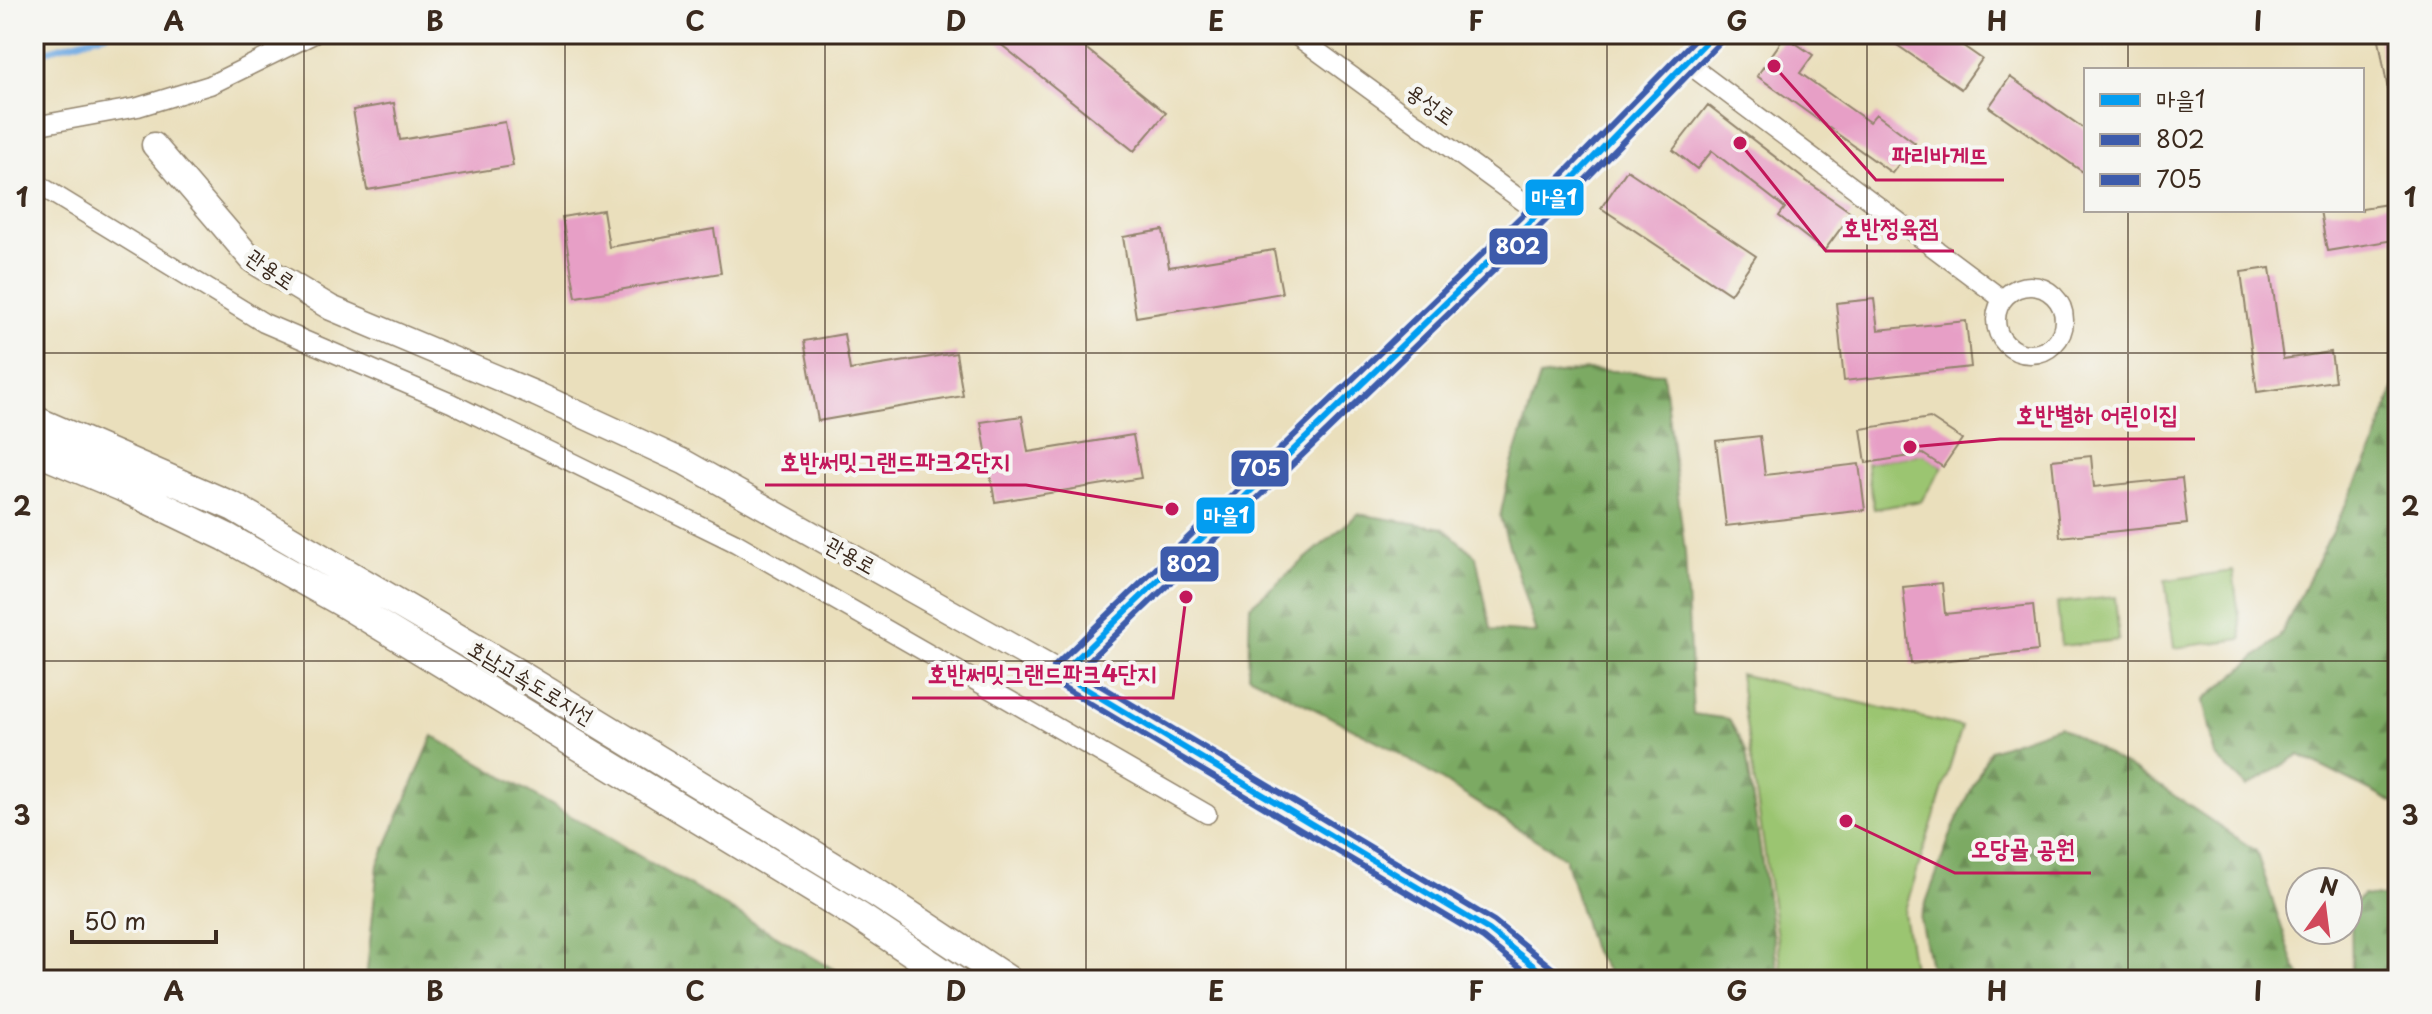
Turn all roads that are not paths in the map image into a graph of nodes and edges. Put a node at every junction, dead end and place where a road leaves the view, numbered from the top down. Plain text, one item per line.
1 (314, 34) edge
2 (1294, 34) edge
3 (1714, 34) edge
4 (1687, 63) junction
5 (34, 126) edge
6 (154, 145) dead end
7 (34, 182) edge
8 (1539, 213) junction
9 (2002, 299) dead end
10 (34, 420) edge
11 (34, 450) edge
12 (1061, 674) junction
13 (1207, 814) dead end
14 (954, 980) edge
15 (1008, 980) edge
16 (1551, 980) edge

1 - 5 street
2 - 8 street, 용성로
3 - 4 main road
4 - 8 main road
4 - 9 street
6 - 12 main road, 관용로
7 - 13 street
8 - 12 main road
10 - 15 highway, 호남고속도로지선
11 - 14 highway, 호남고속도로지선
12 - 16 main road, 관용로

